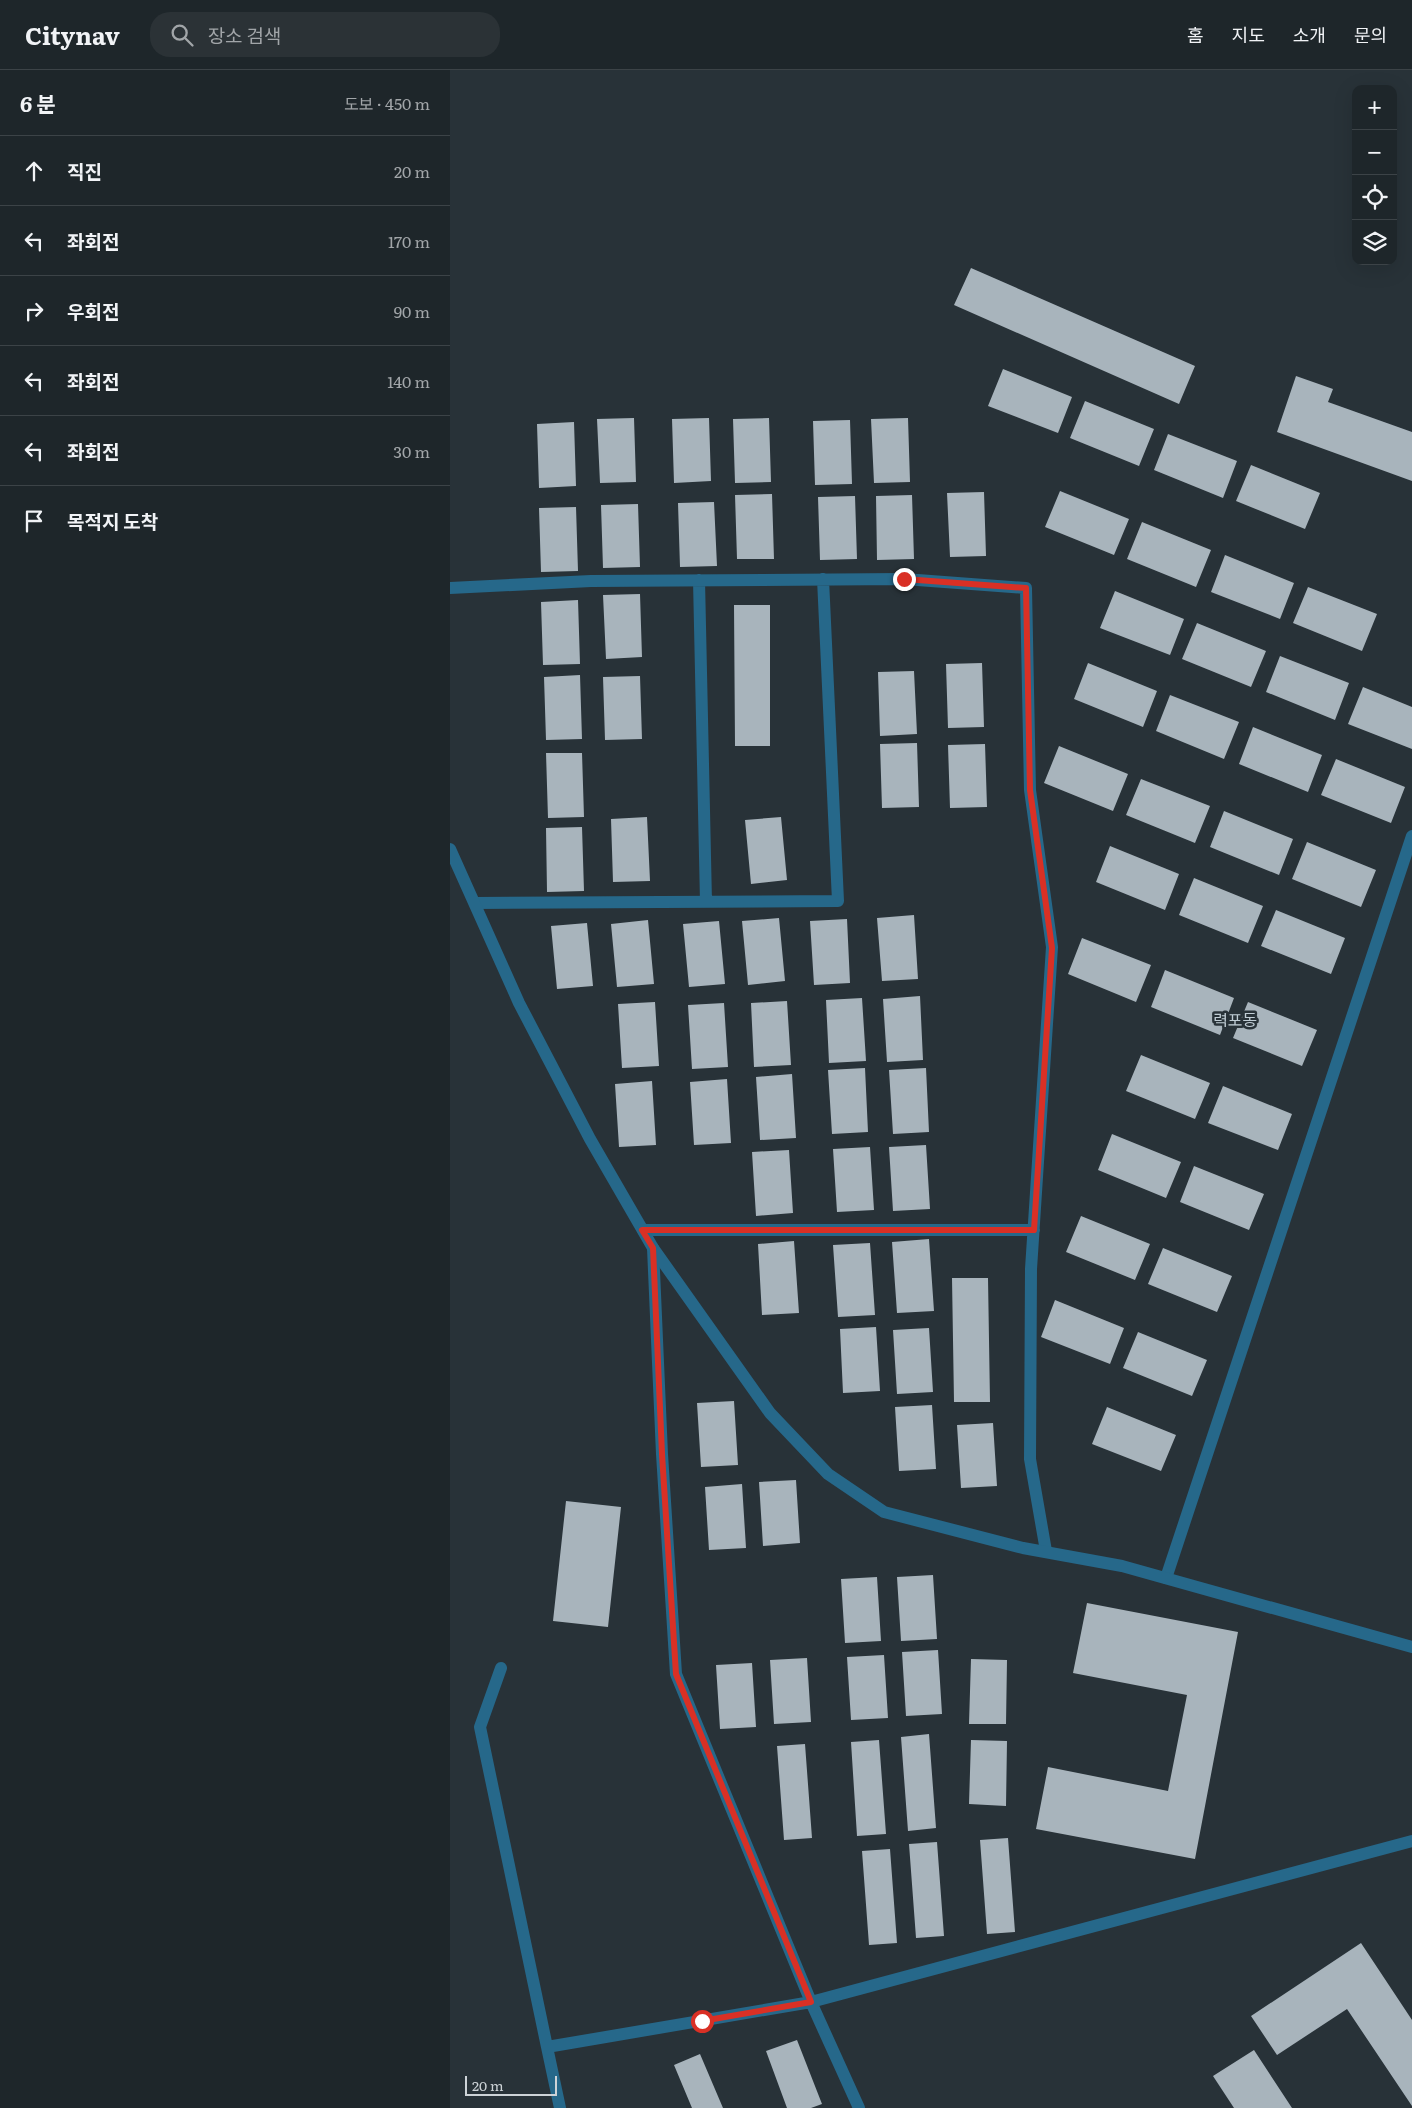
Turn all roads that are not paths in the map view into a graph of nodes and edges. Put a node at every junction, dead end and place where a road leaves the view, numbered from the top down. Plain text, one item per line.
1 (823, 579) junction
2 (699, 580) junction
3 (450, 588) edge
4 (1412, 836) edge
5 (450, 849) edge
6 (706, 902) junction
7 (475, 903) junction
8 (642, 1230) junction
9 (1034, 1230) junction
10 (653, 1248) junction
11 (1046, 1552) junction
12 (1166, 1578) junction
13 (1412, 1647) edge
14 (500, 1668) dead end
15 (1412, 1841) edge
16 (811, 2002) junction
17 (547, 2047) junction
18 (560, 2108) edge
19 (859, 2108) edge

1 - 2 street
1 - 6 street
1 - 9 street
2 - 3 street
2 - 6 street
4 - 12 street
5 - 7 street
6 - 7 street
7 - 8 street
8 - 9 street
8 - 10 street
9 - 11 street
10 - 11 street
10 - 16 street
11 - 12 street
12 - 13 street
14 - 17 street
15 - 16 street
16 - 17 street
16 - 19 street
17 - 18 street

